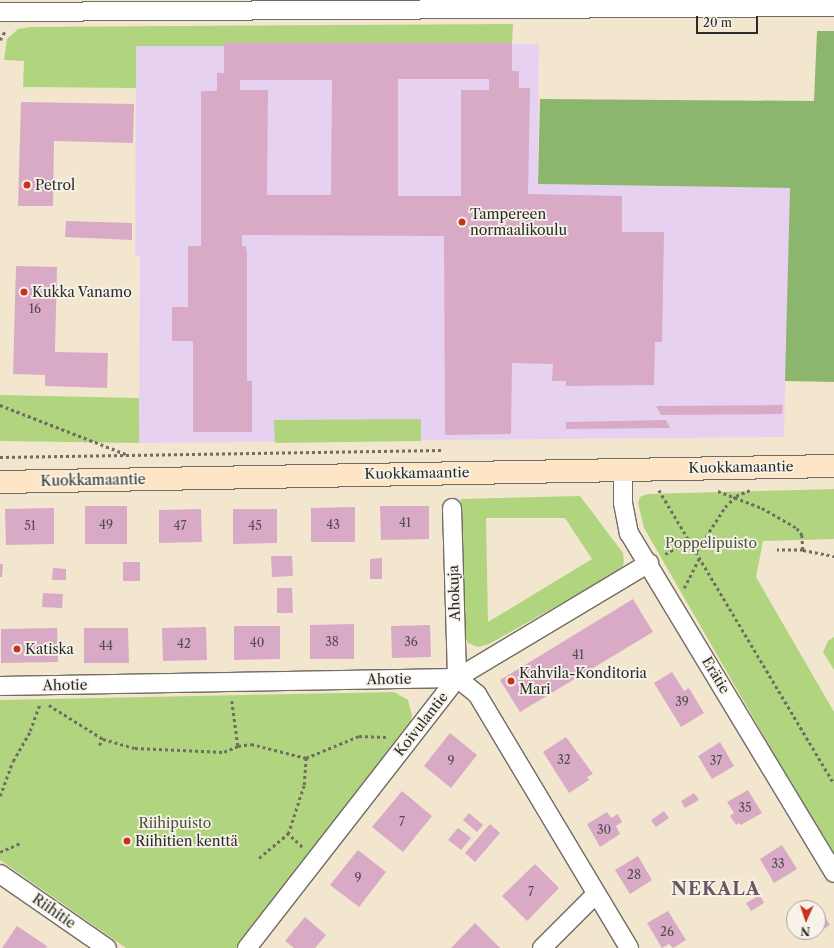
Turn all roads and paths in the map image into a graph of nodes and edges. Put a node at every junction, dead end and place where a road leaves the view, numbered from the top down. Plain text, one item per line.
1 (834, 8) edge
2 (0, 12) edge
3 (0, 405) edge
4 (450, 451) dead end
5 (128, 455) junction
6 (0, 457) edge
7 (834, 466) edge
8 (623, 469) junction
9 (0, 482) edge
10 (756, 487) dead end
11 (658, 488) dead end
12 (715, 490) dead end
13 (736, 496) junction
14 (452, 508) dead end
15 (689, 541) junction
16 (777, 550) dead end
17 (803, 550) junction
18 (696, 552) junction
19 (834, 556) edge
20 (699, 558) junction
21 (650, 563) junction
22 (675, 605) junction
23 (457, 678) junction
24 (229, 682) junction
25 (0, 686) edge
26 (410, 738) junction
27 (103, 739) junction
28 (99, 745) dead end
29 (238, 746) junction
30 (306, 758) junction
31 (834, 783) edge
32 (0, 796) edge
33 (288, 834) junction
34 (20, 843) dead end
35 (0, 852) edge
36 (259, 858) dead end
37 (315, 860) junction
38 (834, 873) edge
39 (0, 874) edge
40 (596, 894) junction
41 (107, 948) edge
42 (247, 948) edge
43 (542, 948) edge
44 (629, 948) edge

1 - 2 street
3 - 5 path
4 - 5 path
5 - 6 path
7 - 8 main road, Kuokkamaantie
8 - 9 main road, Kuokkamaantie
8 - 21 street, Erätie
10 - 13 path
11 - 15 path
12 - 13 path
13 - 17 path
13 - 18 path
14 - 23 street, Ahokuja
15 - 18 path
15 - 21 path
16 - 17 path
17 - 19 path
18 - 20 path
20 - 22 path
20 - 31 path
21 - 22 street, Erätie
21 - 23 street, Koivulantie
22 - 38 street, Erätie
23 - 24 street, Ahotie
23 - 26 street, Koivulantie
23 - 40 street
24 - 25 street, Ahotie
24 - 29 path
26 - 30 path
26 - 37 street, Koivulantie
27 - 28 path
27 - 29 path
27 - 32 path
29 - 30 path
30 - 33 path
33 - 36 path
33 - 37 path
34 - 35 path
37 - 42 street, Koivulantie
39 - 41 street, Riihitie
40 - 43 street
40 - 44 street

